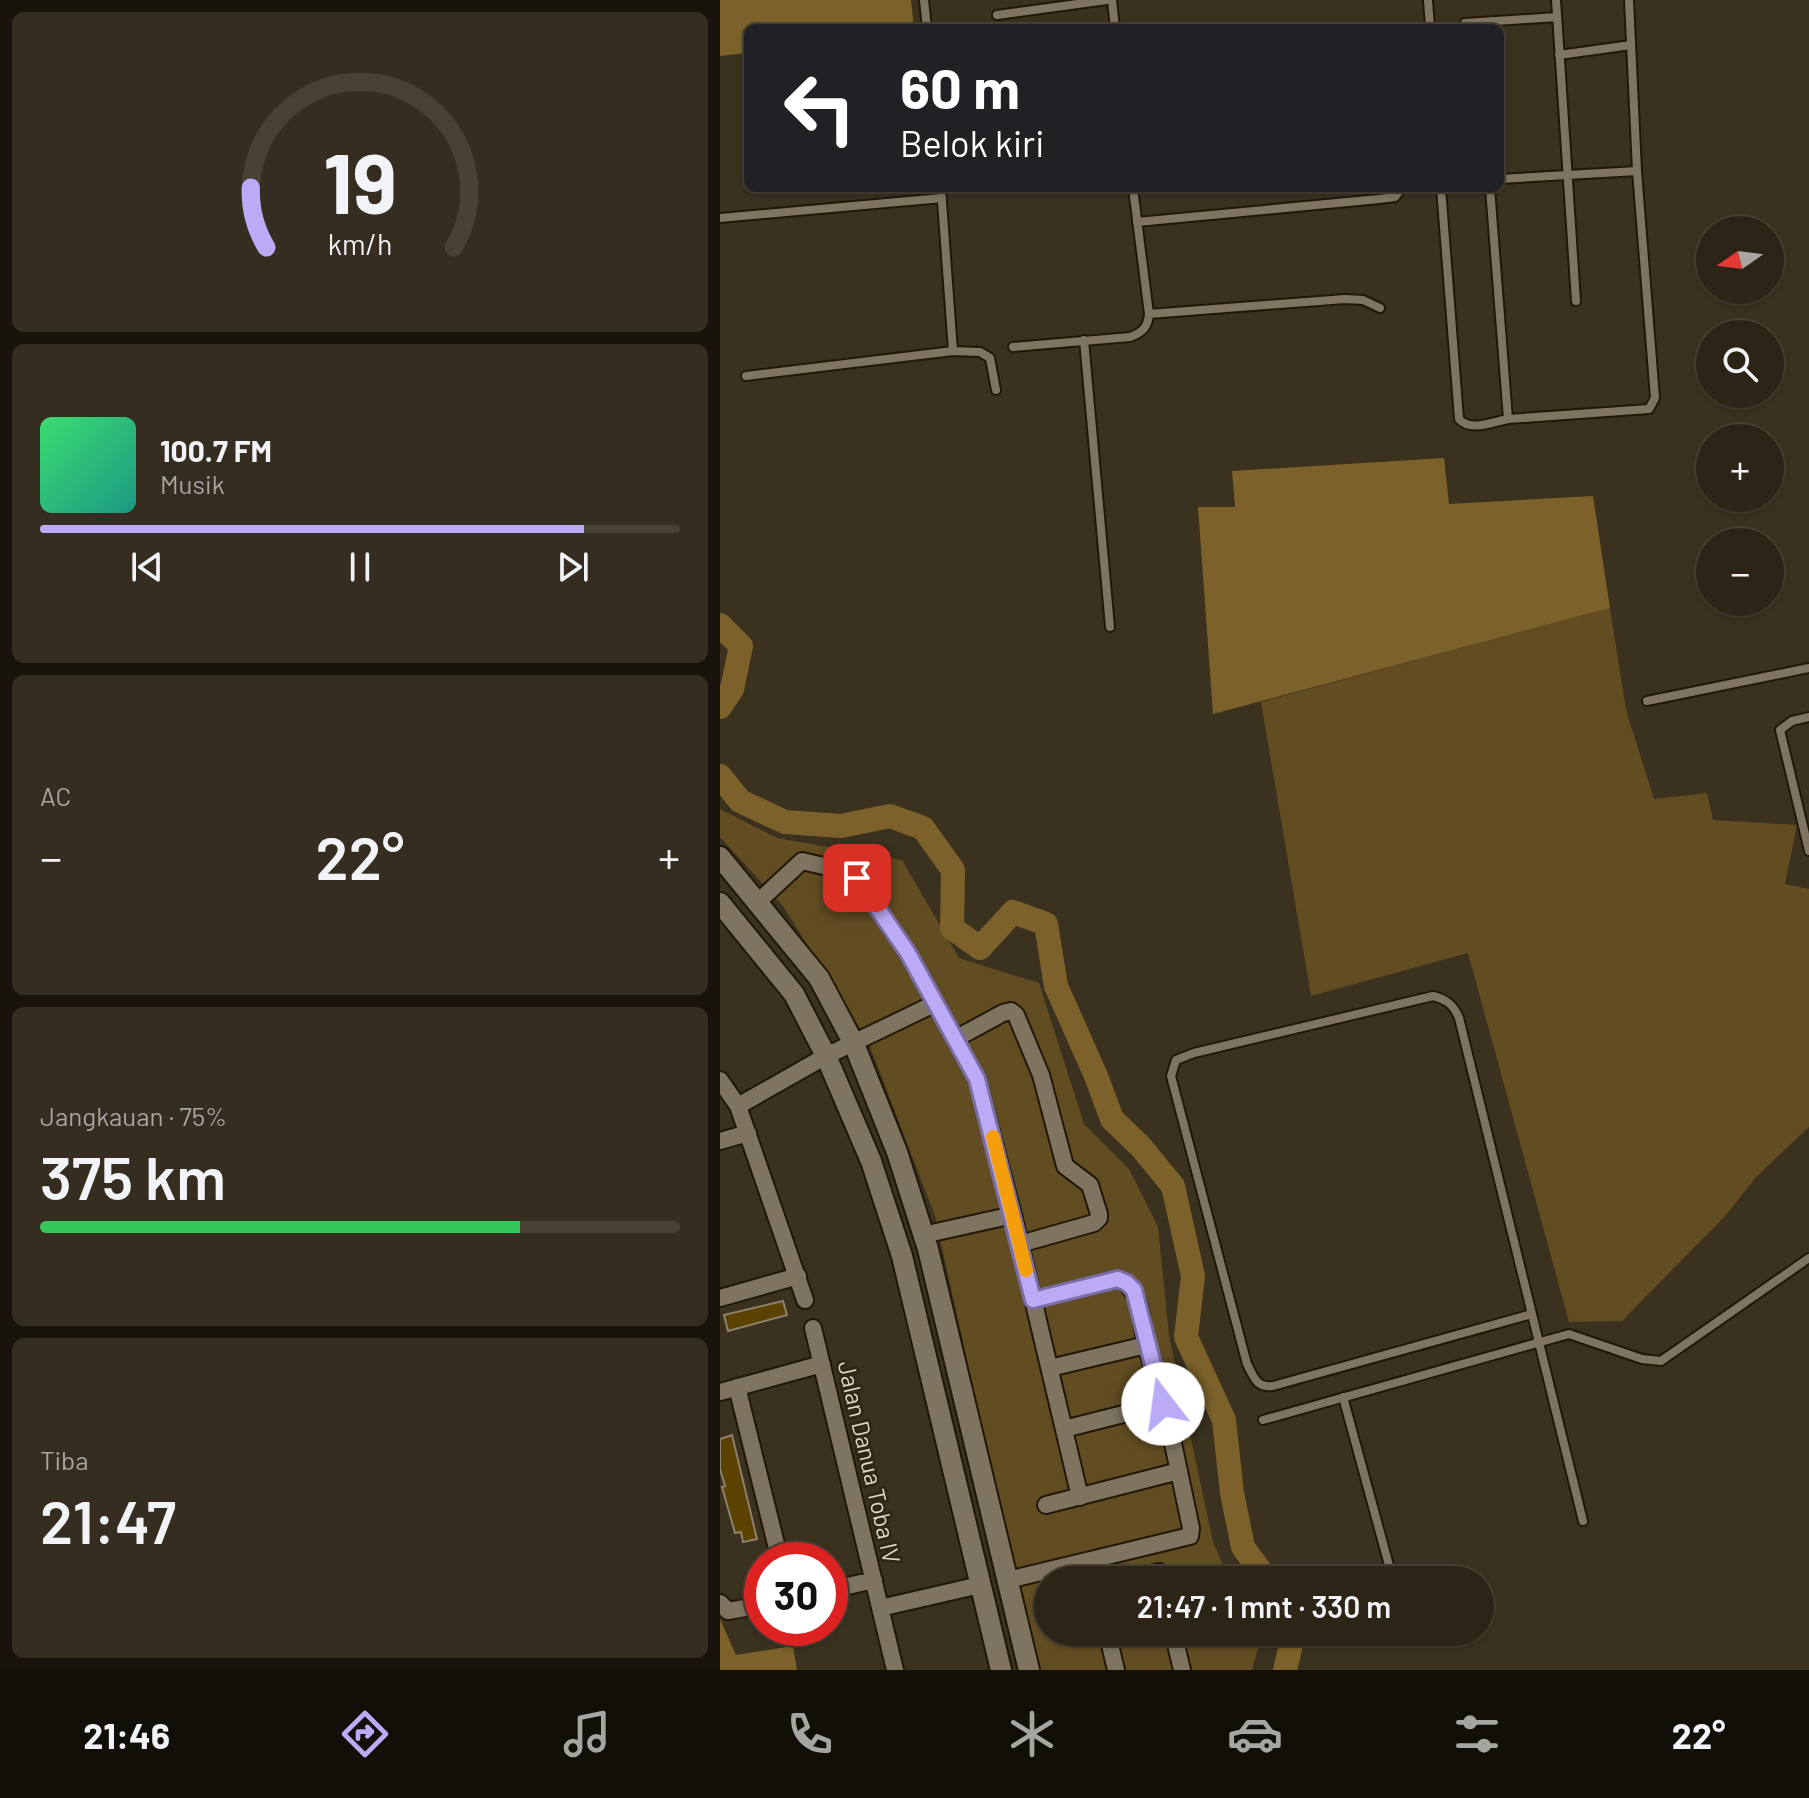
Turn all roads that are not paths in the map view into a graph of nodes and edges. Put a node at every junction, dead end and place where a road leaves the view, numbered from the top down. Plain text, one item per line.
1 (924, 0) edge
2 (1109, 0) edge
3 (1428, 0) edge
4 (1556, 0) edge
5 (1629, 0) edge
6 (1081, 2) edge
7 (997, 15) dead end
8 (1557, 17) junction
9 (1465, 23) dead end
10 (927, 24) edge
11 (1114, 24) edge
12 (1430, 24) edge
13 (1631, 45) junction
14 (1559, 55) junction
15 (1637, 171) junction
16 (1568, 176) junction
17 (1504, 179) edge
18 (1133, 192) edge
19 (1399, 192) edge
20 (1441, 192) edge
21 (1490, 192) edge
22 (941, 193) edge
23 (720, 218) edge
24 (1137, 222) junction
25 (1576, 301) dead end
26 (1380, 308) dead end
27 (1149, 314) junction
28 (1084, 340) junction
29 (1013, 347) dead end
30 (953, 351) junction
31 (746, 376) dead end
32 (996, 390) dead end
33 (1508, 419) junction
34 (1110, 627) dead end
35 (1809, 668) edge
36 (1647, 701) dead end
37 (1809, 717) edge
38 (1809, 851) edge
39 (720, 857) edge
40 (758, 902) junction
41 (720, 903) edge
42 (934, 1004) junction
43 (955, 1039) junction
44 (840, 1050) junction
45 (720, 1080) edge
46 (738, 1106) junction
47 (748, 1133) junction
48 (720, 1141) edge
49 (1013, 1215) junction
50 (923, 1235) junction
51 (1020, 1244) junction
52 (1809, 1258) edge
53 (798, 1276) junction
54 (720, 1298) edge
55 (805, 1300) dead end
56 (1033, 1300) junction
57 (1532, 1314) junction
58 (813, 1328) dead end
59 (1539, 1342) junction
60 (1146, 1345) junction
61 (822, 1364) junction
62 (1050, 1368) junction
63 (728, 1390) edge
64 (1343, 1397) junction
65 (1163, 1404) junction
66 (1263, 1420) dead end
67 (1064, 1429) junction
68 (1179, 1471) junction
69 (1080, 1497) junction
70 (1046, 1505) dead end
71 (1583, 1521) dead end
72 (774, 1542) edge
73 (1090, 1561) junction
74 (1091, 1566) edge
75 (1389, 1566) edge
76 (874, 1580) junction
77 (1008, 1580) junction
78 (980, 1585) junction
79 (848, 1586) edge
80 (1013, 1605) junction
81 (744, 1606) edge
82 (724, 1607) edge
83 (880, 1608) junction
84 (986, 1611) junction
85 (1110, 1646) edge
86 (1176, 1646) edge
87 (890, 1669) edge
88 (1001, 1670) edge
89 (1029, 1670) edge
90 (1116, 1670) edge
91 (1182, 1670) edge

1 - 10 lane
2 - 6 lane
2 - 11 lane
3 - 12 lane
4 - 8 lane
5 - 13 lane
6 - 7 lane
8 - 9 lane
8 - 14 lane
13 - 14 lane
13 - 15 lane
14 - 16 lane
15 - 16 lane
15 - 33 lane
16 - 17 lane
16 - 25 lane
18 - 24 lane
19 - 24 lane
20 - 33 lane
21 - 33 lane
22 - 23 lane
22 - 30 lane
24 - 27 lane
26 - 27 lane
27 - 28 lane
28 - 29 lane
28 - 34 lane
30 - 31 lane
30 - 32 lane
35 - 36 lane
37 - 38 lane
39 - 40 main road
40 - 42 street
40 - 44 main road
41 - 44 main road
42 - 43 street
42 - 44 street
43 - 49 street
43 - 51 street
44 - 46 street
44 - 50 main road
44 - 78 main road
45 - 46 street
46 - 47 street
47 - 48 street
47 - 53 street
49 - 50 street
49 - 51 street
50 - 77 main road
51 - 56 street
52 - 59 lane
53 - 54 street
53 - 55 street
56 - 60 street
56 - 62 street
57 - 57 lane
57 - 59 lane
58 - 61 street, Jalan Danua Toba IV
59 - 64 lane
59 - 71 lane
60 - 62 street
60 - 65 street
61 - 63 street
61 - 76 street, Jalan Danua Toba IV
62 - 67 street
63 - 72 street
64 - 66 lane
64 - 75 lane
65 - 67 street
65 - 68 street
67 - 69 street
68 - 69 street
68 - 73 street
69 - 70 street
73 - 74 street
73 - 77 street
76 - 79 street
76 - 83 street, Jalan Danua Toba IV
77 - 80 main road
78 - 83 street
78 - 84 main road
80 - 84 main road
80 - 89 main road
81 - 82 street
83 - 87 street, Jalan Danua Toba IV
84 - 88 main road
85 - 90 street
86 - 91 street

